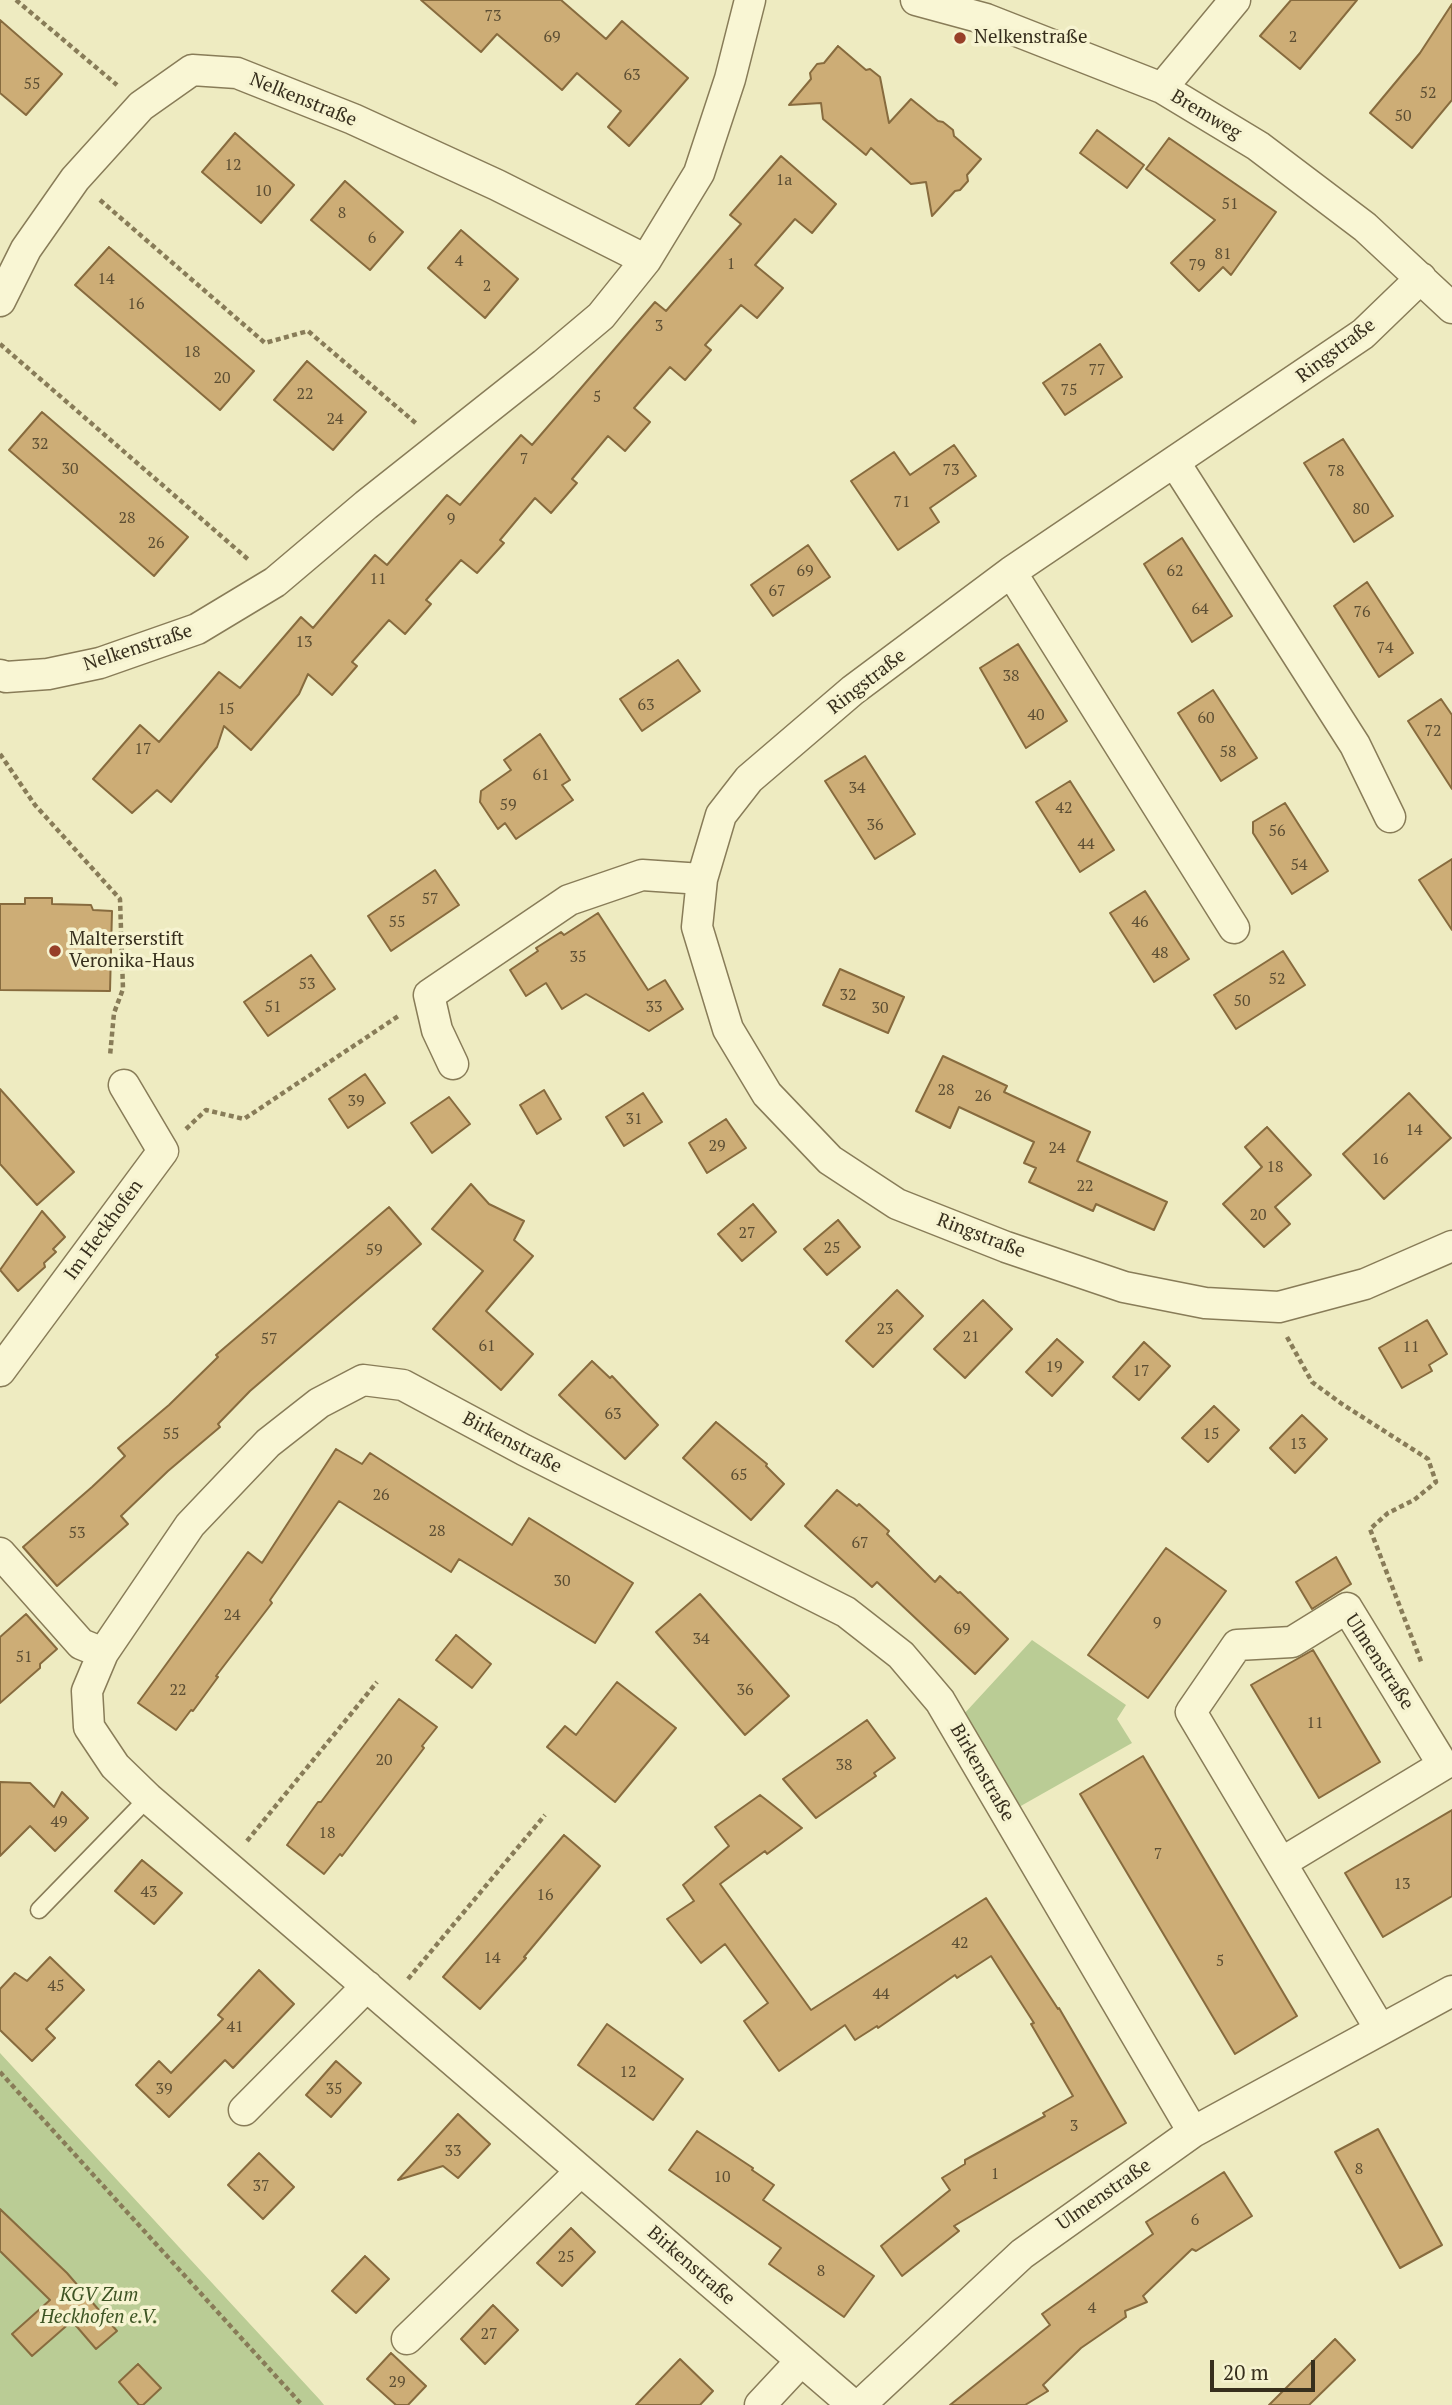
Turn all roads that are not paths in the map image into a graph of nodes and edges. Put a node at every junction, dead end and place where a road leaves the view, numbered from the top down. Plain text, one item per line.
1 (750, 0) edge
2 (916, 0) edge
3 (1235, 0) edge
4 (1162, 88) junction
5 (646, 260) junction
6 (1420, 278) junction
7 (0, 301) edge
8 (1452, 307) edge
9 (1175, 463) junction
10 (1011, 572) junction
11 (0, 675) edge
12 (1391, 817) dead end
13 (702, 879) junction
14 (1234, 928) dead end
15 (453, 1064) dead end
16 (124, 1085) road end
17 (1452, 1246) edge
18 (0, 1371) edge
19 (0, 1553) edge
20 (103, 1653) junction
21 (148, 1798) junction
22 (1281, 1863) junction
23 (39, 1910) dead end
24 (1452, 1991) edge
25 (377, 1995) junction
26 (1380, 2029) junction
27 (244, 2110) dead end
28 (1193, 2132) junction
29 (581, 2171) junction
30 (407, 2339) dead end
31 (801, 2361) junction
32 (760, 2405) edge
33 (853, 2405) edge
34 (860, 2405) edge

1 - 5 street, Nelkenstraße
2 - 4 street, Bremweg
3 - 4 street
4 - 6 street, Bremweg
5 - 7 street, Nelkenstraße
5 - 11 street, Nelkenstraße
6 - 8 street, Bremweg
6 - 9 street, Ringstraße
9 - 10 street, Ringstraße
9 - 12 street
10 - 13 street, Ringstraße
10 - 14 street
13 - 15 street
13 - 17 street, Ringstraße
16 - 18 street, Im Heckhofen
19 - 20 street
20 - 21 street, Birkenstraße
20 - 28 street, Birkenstraße
21 - 23 lane
21 - 25 street, Birkenstraße
22 - 22 street, Ulmenstraße
22 - 26 street, Ulmenstraße
24 - 26 street, Ulmenstraße
25 - 27 street
25 - 29 street, Birkenstraße
26 - 28 street, Ulmenstraße
28 - 34 street, Ulmenstraße
29 - 30 street
29 - 31 street, Birkenstraße
31 - 32 street
31 - 33 street, Birkenstraße

